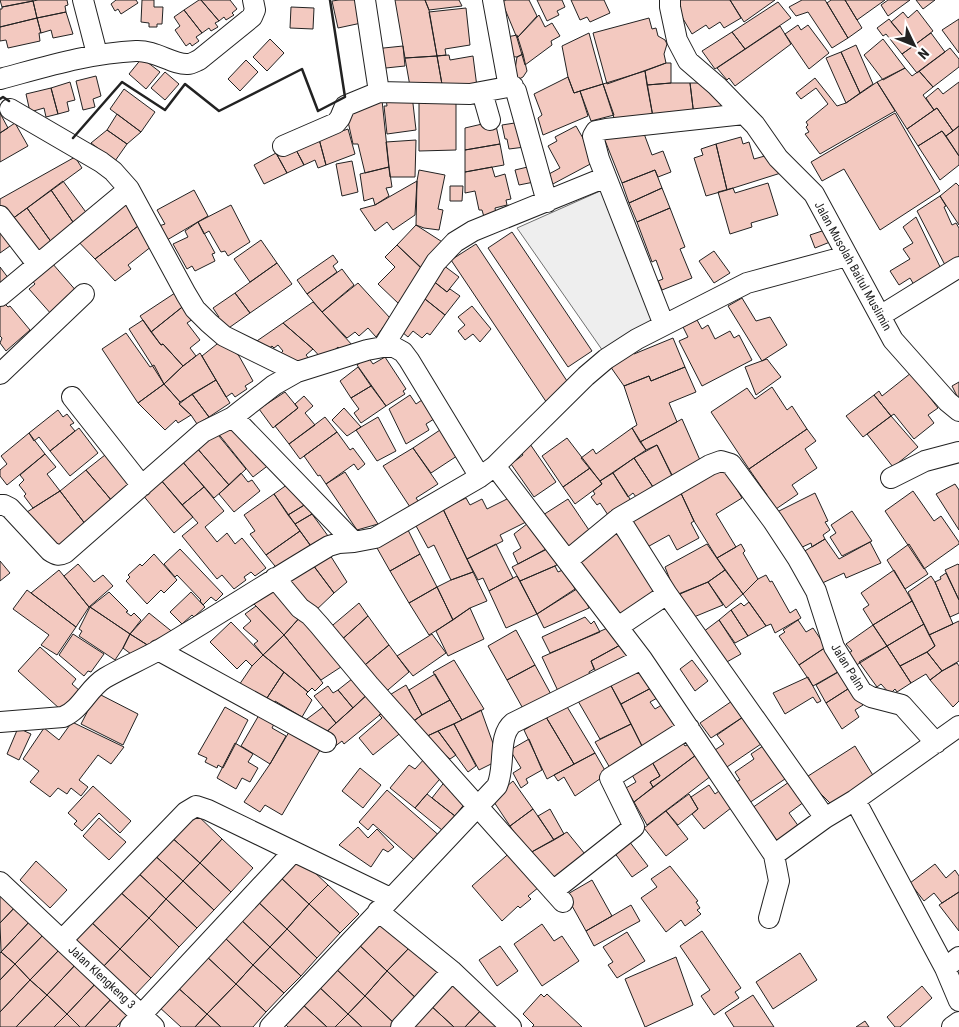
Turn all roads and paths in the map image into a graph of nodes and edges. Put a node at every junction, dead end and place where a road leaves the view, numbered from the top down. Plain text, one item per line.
1 (83, 0) edge
2 (253, 0) edge
3 (366, 0) edge
4 (670, 0) edge
5 (489, 1) edge
6 (96, 54) junction
7 (0, 79) edge
8 (513, 86) junction
9 (379, 92) junction
10 (482, 92) junction
11 (10, 109) dead end
12 (744, 114) junction
13 (490, 120) dead end
14 (282, 146) dead end
15 (606, 177) junction
16 (129, 189) junction
17 (547, 202) junction
18 (0, 216) edge
19 (847, 256) junction
20 (37, 264) junction
21 (959, 267) edge
22 (84, 294) dead end
23 (0, 296) edge
24 (880, 316) junction
25 (664, 325) junction
26 (382, 347) junction
27 (297, 372) junction
28 (0, 374) edge
29 (72, 397) dead end
30 (959, 411) edge
31 (233, 417) junction
32 (959, 452) edge
33 (487, 472) junction
34 (891, 478) dead end
35 (142, 486) junction
36 (0, 505) edge
37 (619, 518) junction
38 (354, 542) junction
39 (568, 560) junction
40 (276, 578) junction
41 (667, 594) junction
42 (618, 627) junction
43 (158, 650) junction
44 (642, 659) junction
45 (0, 722) edge
46 (689, 728) junction
47 (951, 737) edge
48 (326, 742) dead end
49 (855, 800) junction
50 (478, 807) junction
51 (825, 818) junction
52 (293, 852) junction
53 (774, 855) junction
54 (0, 882) edge
55 (384, 905) junction
56 (769, 918) dead end
57 (62, 940) junction
58 (952, 962) edge
59 (452, 971) junction
60 (959, 1001) edge
61 (959, 1022) edge
62 (142, 1023) edge
63 (270, 1027) edge
64 (401, 1027) edge
65 (511, 1027) edge
66 (952, 1027) edge

1 - 6 street
2 - 6 street
3 - 9 street
4 - 12 street, Jalan Musolah Baitul Muslimin
5 - 8 street
6 - 7 street
8 - 10 street
8 - 17 street
9 - 10 street
9 - 14 street
10 - 13 street
11 - 16 street
12 - 15 street
12 - 19 street, Jalan Musolah Baitul Muslimin
15 - 17 street
15 - 25 street
16 - 20 street
16 - 27 street
17 - 26 street
18 - 20 street
19 - 24 street, Jalan Musolah Baitul Muslimin
19 - 25 street
20 - 23 street
21 - 24 street
22 - 28 street
24 - 30 street, Jalan Musolah Baitul Muslimin
25 - 33 street
26 - 27 street
26 - 33 street
27 - 31 street
29 - 35 street
31 - 35 street
31 - 38 street
32 - 34 street
33 - 38 street
33 - 39 street
35 - 36 street
37 - 39 street
37 - 41 street
37 - 47 street, Jalan Palm
38 - 40 street
39 - 42 street
40 - 43 street
40 - 50 street
41 - 42 street
41 - 51 street
42 - 44 street
43 - 45 street
43 - 48 street
44 - 46 street
44 - 50 street
46 - 50 street
46 - 53 street
47 - 49 street
49 - 51 street
49 - 58 street
50 - 55 street
51 - 53 street
52 - 55 street
52 - 57 street
52 - 62 street
53 - 56 street
54 - 57 street, Jalan Klengkeng 3
55 - 59 street
55 - 63 street
57 - 62 street, Jalan Klengkeng 3
58 - 60 street
59 - 64 street
59 - 65 street
61 - 66 street

